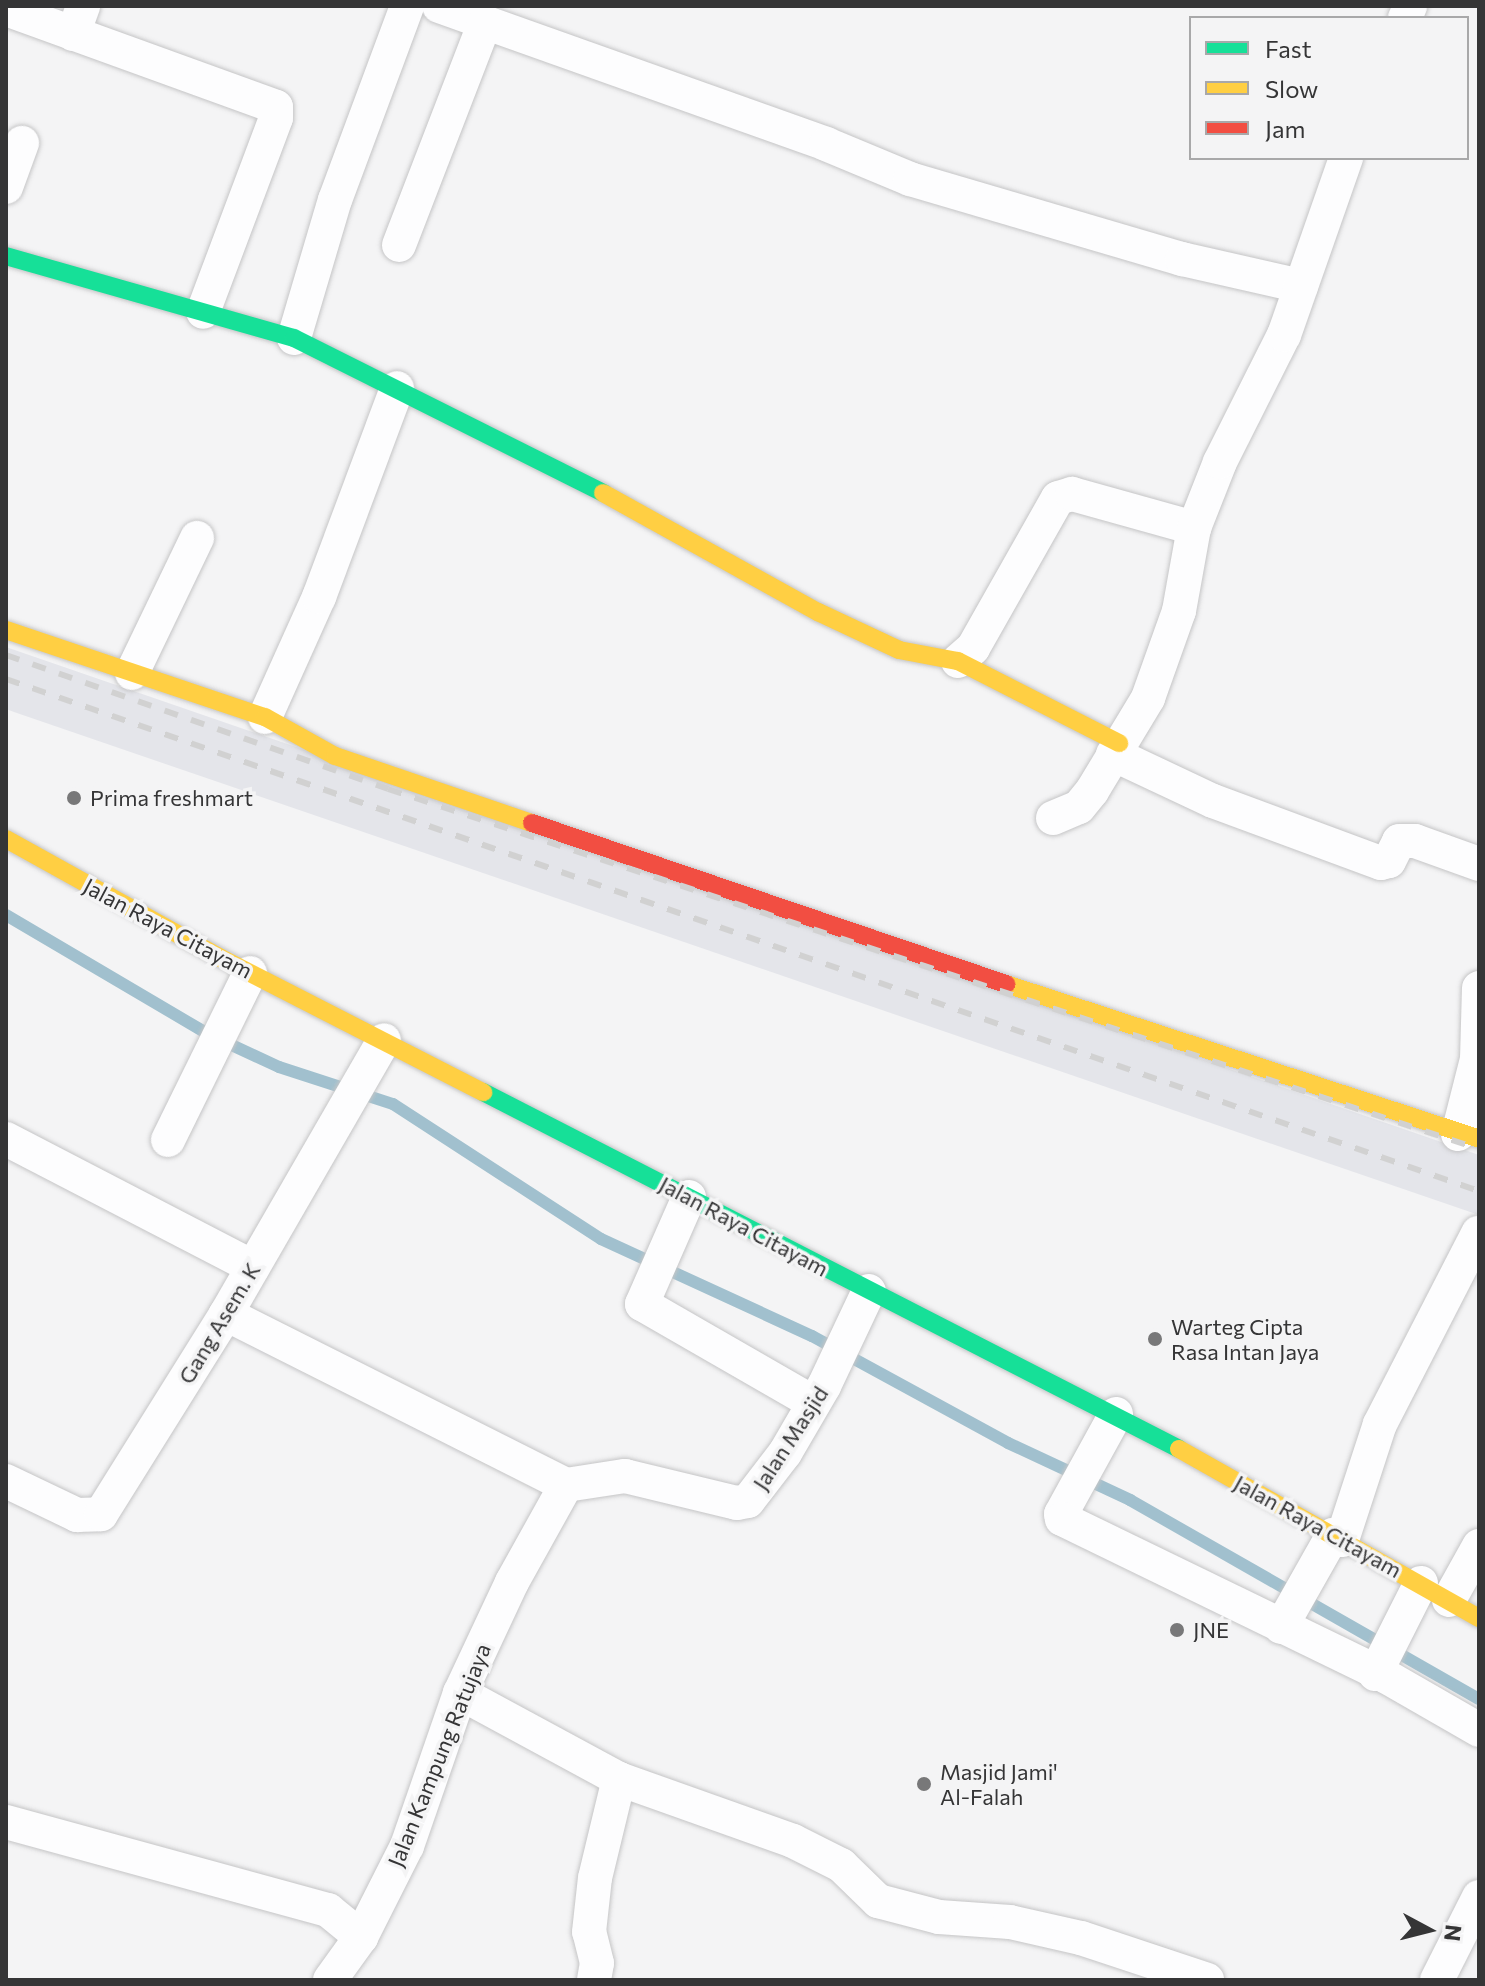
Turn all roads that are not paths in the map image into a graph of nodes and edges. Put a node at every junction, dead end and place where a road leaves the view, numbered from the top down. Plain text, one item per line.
1 (407, 6) edge
2 (439, 6) edge
3 (6, 9) edge
4 (78, 20) edge
5 (485, 22) junction
6 (22, 143) dead end
7 (1345, 160) edge
8 (6, 187) edge
9 (399, 245) dead end
10 (6, 256) edge
11 (1301, 286) junction
12 (203, 312) junction
13 (294, 338) junction
14 (397, 388) junction
15 (1194, 528) junction
16 (197, 538) dead end
17 (6, 630) edge
18 (958, 661) junction
19 (132, 673) junction
20 (265, 717) junction
21 (1116, 748) junction
22 (1053, 818) dead end
23 (6, 839) edge
24 (1479, 864) edge
25 (246, 983) junction
26 (1479, 988) edge
27 (379, 1048) junction
28 (1468, 1137) edge
29 (6, 1139) edge
30 (168, 1140) dead end
31 (685, 1207) junction
32 (1478, 1233) edge
33 (253, 1267) junction
34 (869, 1291) junction
35 (226, 1314) junction
36 (819, 1395) junction
37 (1116, 1414) junction
38 (6, 1481) edge
39 (566, 1485) junction
40 (1332, 1544) junction
41 (1479, 1546) edge
42 (1426, 1596) junction
43 (1286, 1617) junction
44 (1479, 1618) edge
45 (1379, 1665) junction
46 (460, 1693) junction
47 (1479, 1730) edge
48 (619, 1779) junction
49 (6, 1822) edge
50 (1479, 1897) edge
51 (361, 1937) junction
52 (330, 1980) edge
53 (594, 1980) edge
54 (1207, 1980) edge
55 (1437, 1980) edge

1 - 13 street
2 - 5 street
3 - 4 street
4 - 12 street
5 - 9 street
5 - 11 street
6 - 8 street
7 - 11 street
10 - 12 street
11 - 15 street
12 - 13 street
13 - 14 street
14 - 18 street
14 - 20 street
15 - 18 street
15 - 21 street
16 - 19 street
17 - 19 street
18 - 21 street
19 - 20 street
20 - 28 street
21 - 22 street
21 - 24 street
23 - 25 street, Jalan Raya Citayam
25 - 27 street, Jalan Raya Citayam
25 - 30 street
26 - 28 street
27 - 31 street, Jalan Raya Citayam
27 - 33 street, Gang Asem. K
29 - 33 street
31 - 34 street, Jalan Raya Citayam
31 - 36 street
32 - 40 street
33 - 35 street, Gang Asem. K
34 - 36 street, Jalan Masjid
34 - 37 street, Jalan Raya Citayam
35 - 38 street, Gang Asem. K
35 - 39 street
36 - 39 street, Jalan Masjid
37 - 40 street, Jalan Raya Citayam
37 - 43 street
39 - 46 street, Jalan Kampung Ratujaya
40 - 42 street, Jalan Raya Citayam
40 - 43 street
41 - 42 street
42 - 44 street, Jalan Raya Citayam
42 - 45 street
43 - 45 street
45 - 47 street
46 - 48 street
46 - 51 street, Jalan Kampung Ratujaya
48 - 53 street
48 - 54 street
49 - 51 street
50 - 55 street
51 - 52 street, Jalan Kampung Ratujaya

